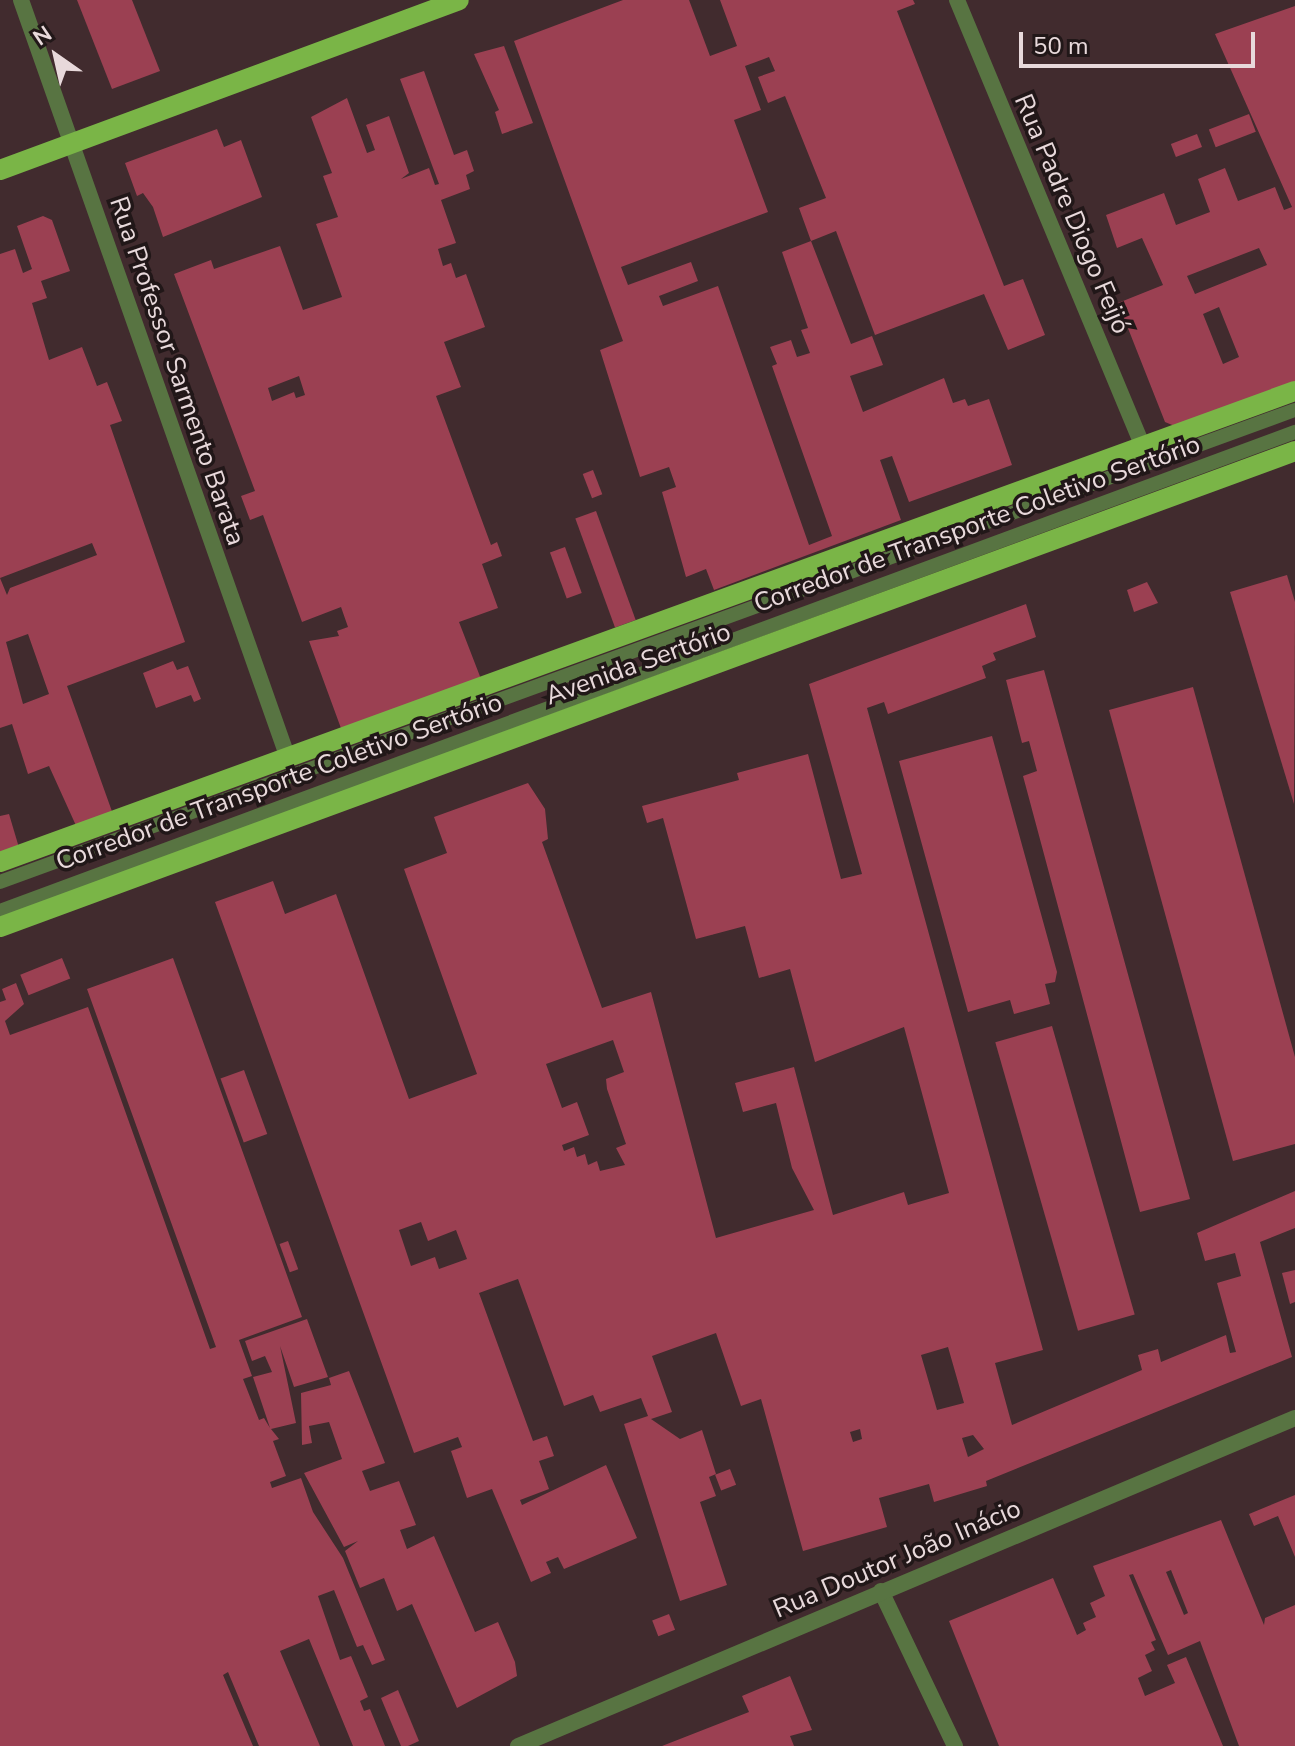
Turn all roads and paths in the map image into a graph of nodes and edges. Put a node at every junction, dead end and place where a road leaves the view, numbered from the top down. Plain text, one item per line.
1 (21, 0) edge
2 (459, 0) edge
3 (957, 0) edge
4 (72, 144) junction
5 (0, 170) edge
6 (1295, 391) edge
7 (1295, 410) edge
8 (1295, 432) edge
9 (1295, 451) edge
10 (1147, 455) junction
11 (291, 767) junction
12 (0, 862) edge
13 (0, 882) edge
14 (0, 911) edge
15 (0, 927) edge
16 (1295, 1418) edge
17 (881, 1591) junction
18 (518, 1746) edge
19 (955, 1746) edge

1 - 4 street, Rua Professor Sarmento Barata
2 - 4 main road
3 - 10 street, Rua Padre Diogo Feijó
4 - 5 main road
4 - 11 street, Rua Professor Sarmento Barata
6 - 10 main road, Avenida Sertório
7 - 10 lane, Corredor de Transporte Coletivo Sertório
8 - 14 lane, Corredor de Transporte Coletivo Sertório
9 - 15 main road, Avenida Sertório
10 - 11 main road, Avenida Sertório
11 - 12 main road, Avenida Sertório
11 - 13 lane, Corredor de Transporte Coletivo Sertório
16 - 17 street, Rua Doutor João Inácio
17 - 18 street, Rua Doutor João Inácio
17 - 19 street

